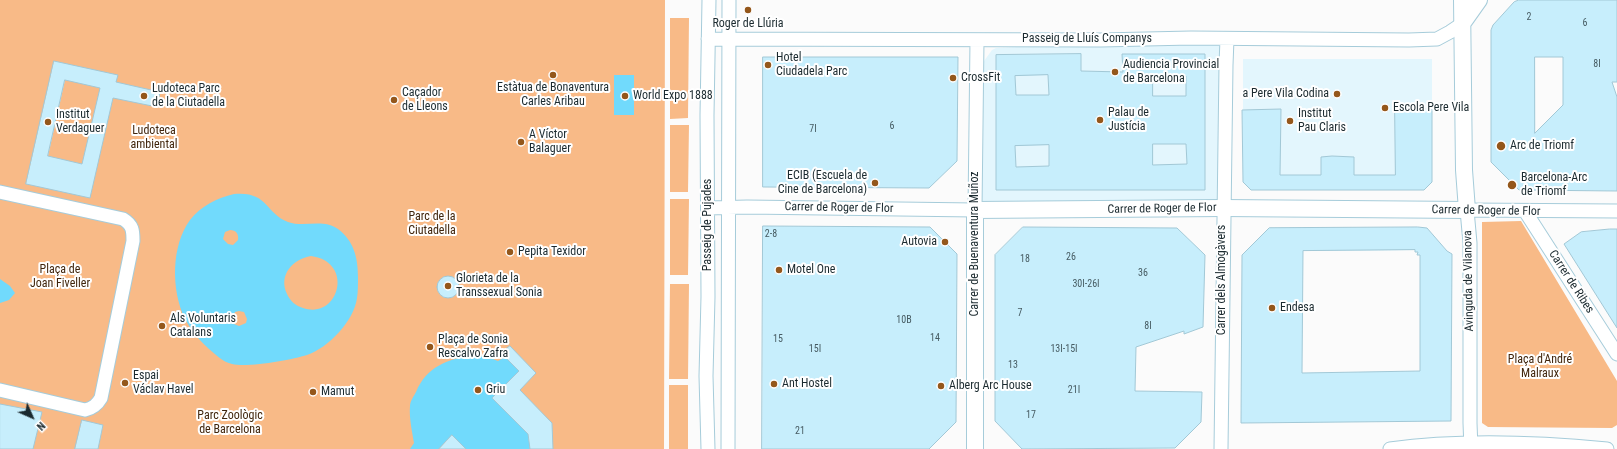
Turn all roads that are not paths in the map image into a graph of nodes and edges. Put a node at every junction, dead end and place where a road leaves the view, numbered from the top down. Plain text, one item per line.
1 (709, 0) edge
2 (729, 0) edge
3 (1462, 0) edge
4 (1479, 0) edge
5 (1462, 24) junction
6 (708, 39) junction
7 (1227, 39) junction
8 (729, 40) junction
9 (977, 40) junction
10 (0, 192) edge
11 (729, 207) junction
12 (708, 208) junction
13 (1223, 208) junction
14 (975, 210) junction
15 (1467, 210) junction
16 (1525, 211) junction
17 (1617, 211) edge
18 (1617, 354) edge
19 (0, 390) edge
20 (1471, 446) edge
21 (708, 449) edge
22 (728, 449) edge
23 (975, 449) edge
24 (1221, 449) edge
25 (1390, 449) edge
26 (1607, 449) edge

1 - 6 street, Passeig de Pujades
2 - 8 street, Passeig de Pujades
3 - 5 main road
4 - 5 main road, Passeig de Lluís Companys
5 - 7 street, Passeig de Lluís Companys
5 - 15 main road, Avinguda de Vilanova
6 - 8 street, Passeig de Lluís Companys
6 - 12 street, Passeig de Pujades
7 - 9 street, Passeig de Lluís Companys
7 - 13 street, Carrer dels Almogàvers
8 - 9 street, Passeig de Lluís Companys
8 - 11 street, Passeig de Pujades
9 - 14 street, Carrer de Buenaventura Muñoz
10 - 19 street
11 - 12 street, Carrer de Roger de Flor
11 - 14 street, Carrer de Roger de Flor
11 - 22 street, Passeig de Pujades
12 - 21 street, Passeig de Pujades
13 - 14 main road, Carrer de Roger de Flor
13 - 15 main road, Carrer de Roger de Flor
13 - 24 street, Carrer dels Almogàvers
14 - 23 main road, Carrer de Buenaventura Muñoz
15 - 16 street, Carrer de Roger de Flor
15 - 20 street, Avinguda de Vilanova
16 - 17 street, Carrer de Roger de Flor
16 - 18 street, Carrer de Ribes
20 - 25 street
20 - 26 street

